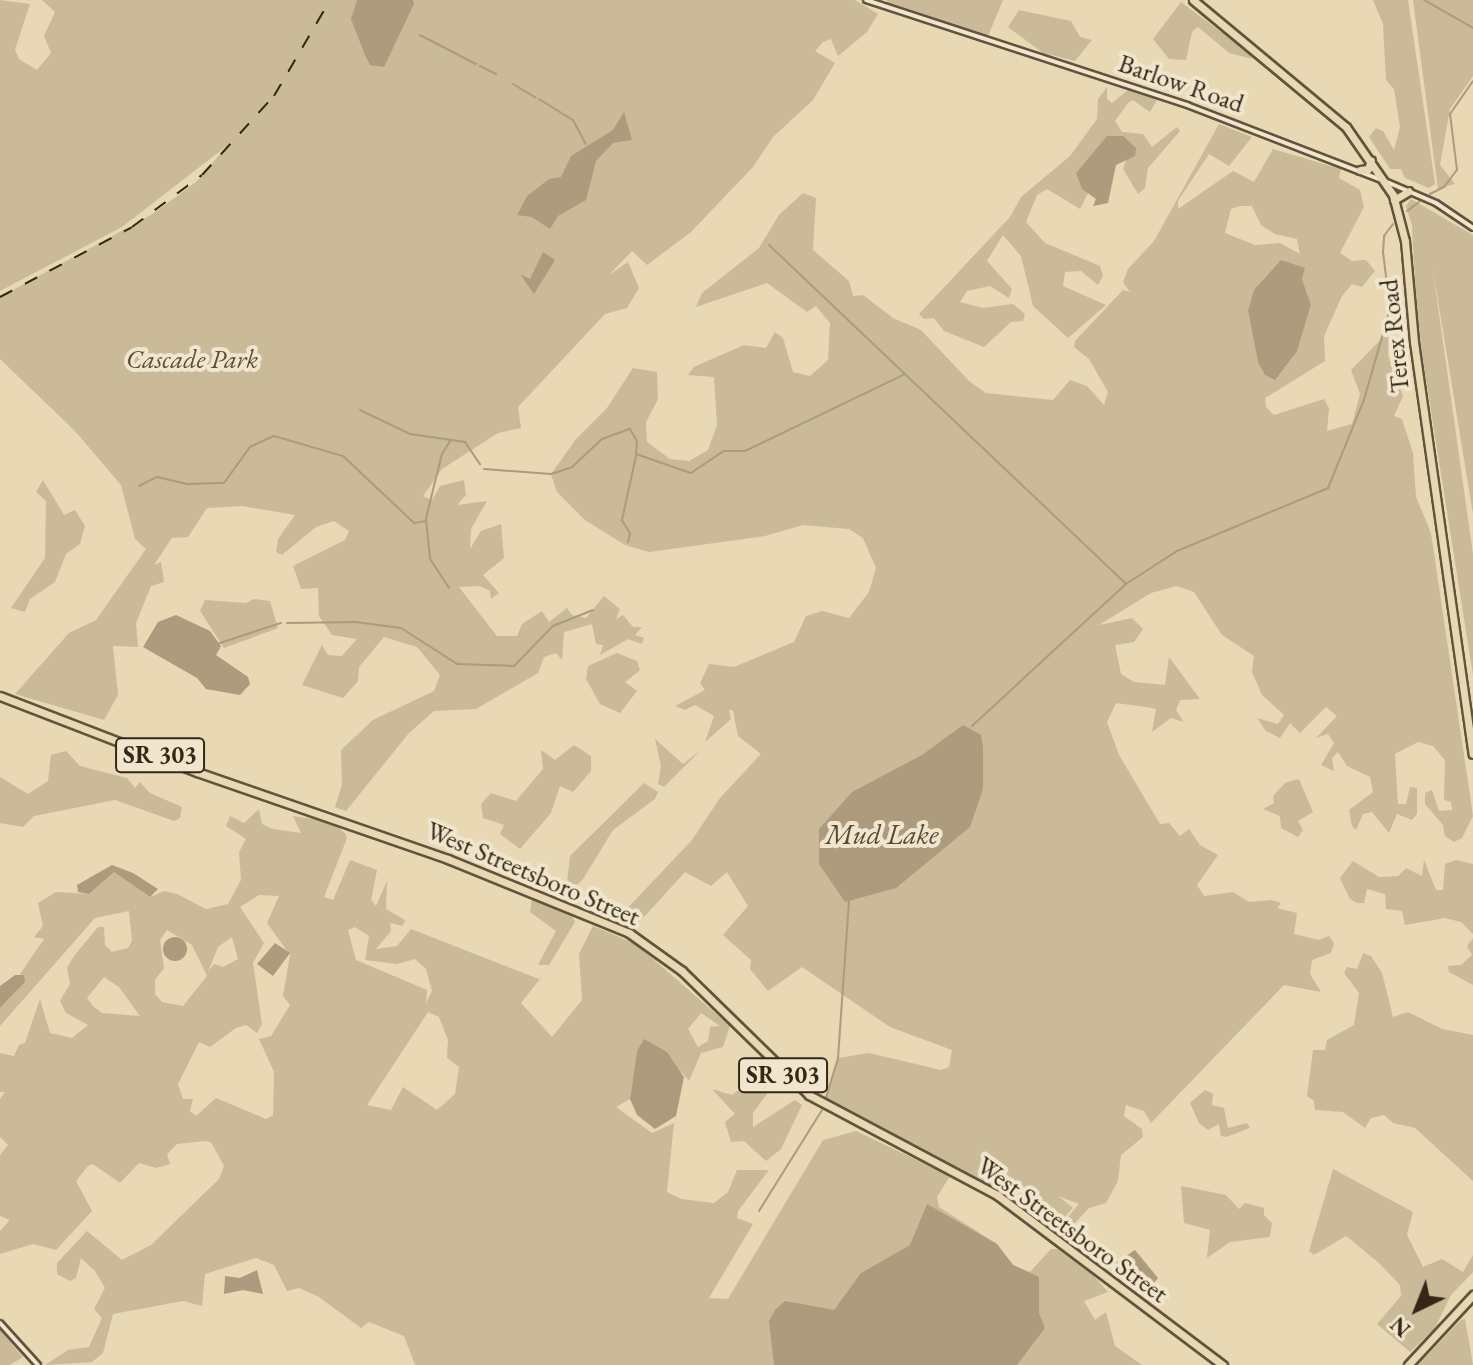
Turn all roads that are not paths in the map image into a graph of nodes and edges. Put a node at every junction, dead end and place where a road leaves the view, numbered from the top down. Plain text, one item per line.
1 (866, 0) edge
2 (1193, 0) edge
3 (1371, 157) junction
4 (1360, 170) junction
5 (1385, 181) junction
6 (1409, 191) junction
7 (1394, 200) junction
8 (1473, 228) edge
9 (0, 696) edge
10 (1473, 754) edge
11 (1473, 1295) edge
12 (0, 1323) edge
13 (38, 1365) edge
14 (1223, 1365) edge
15 (1408, 1365) edge

1 - 4 street, Barlow Road
2 - 3 main road, Terex Road
3 - 4 main road
3 - 5 main road, Terex Road
4 - 5 street, Barlow Road
5 - 6 street, Barlow Road
5 - 7 main road, Terex Road
6 - 7 main road
6 - 8 street, Barlow Road
7 - 10 main road, Terex Road
9 - 14 main road, West Streetsboro Street / SR 303
11 - 15 main road
12 - 13 street

